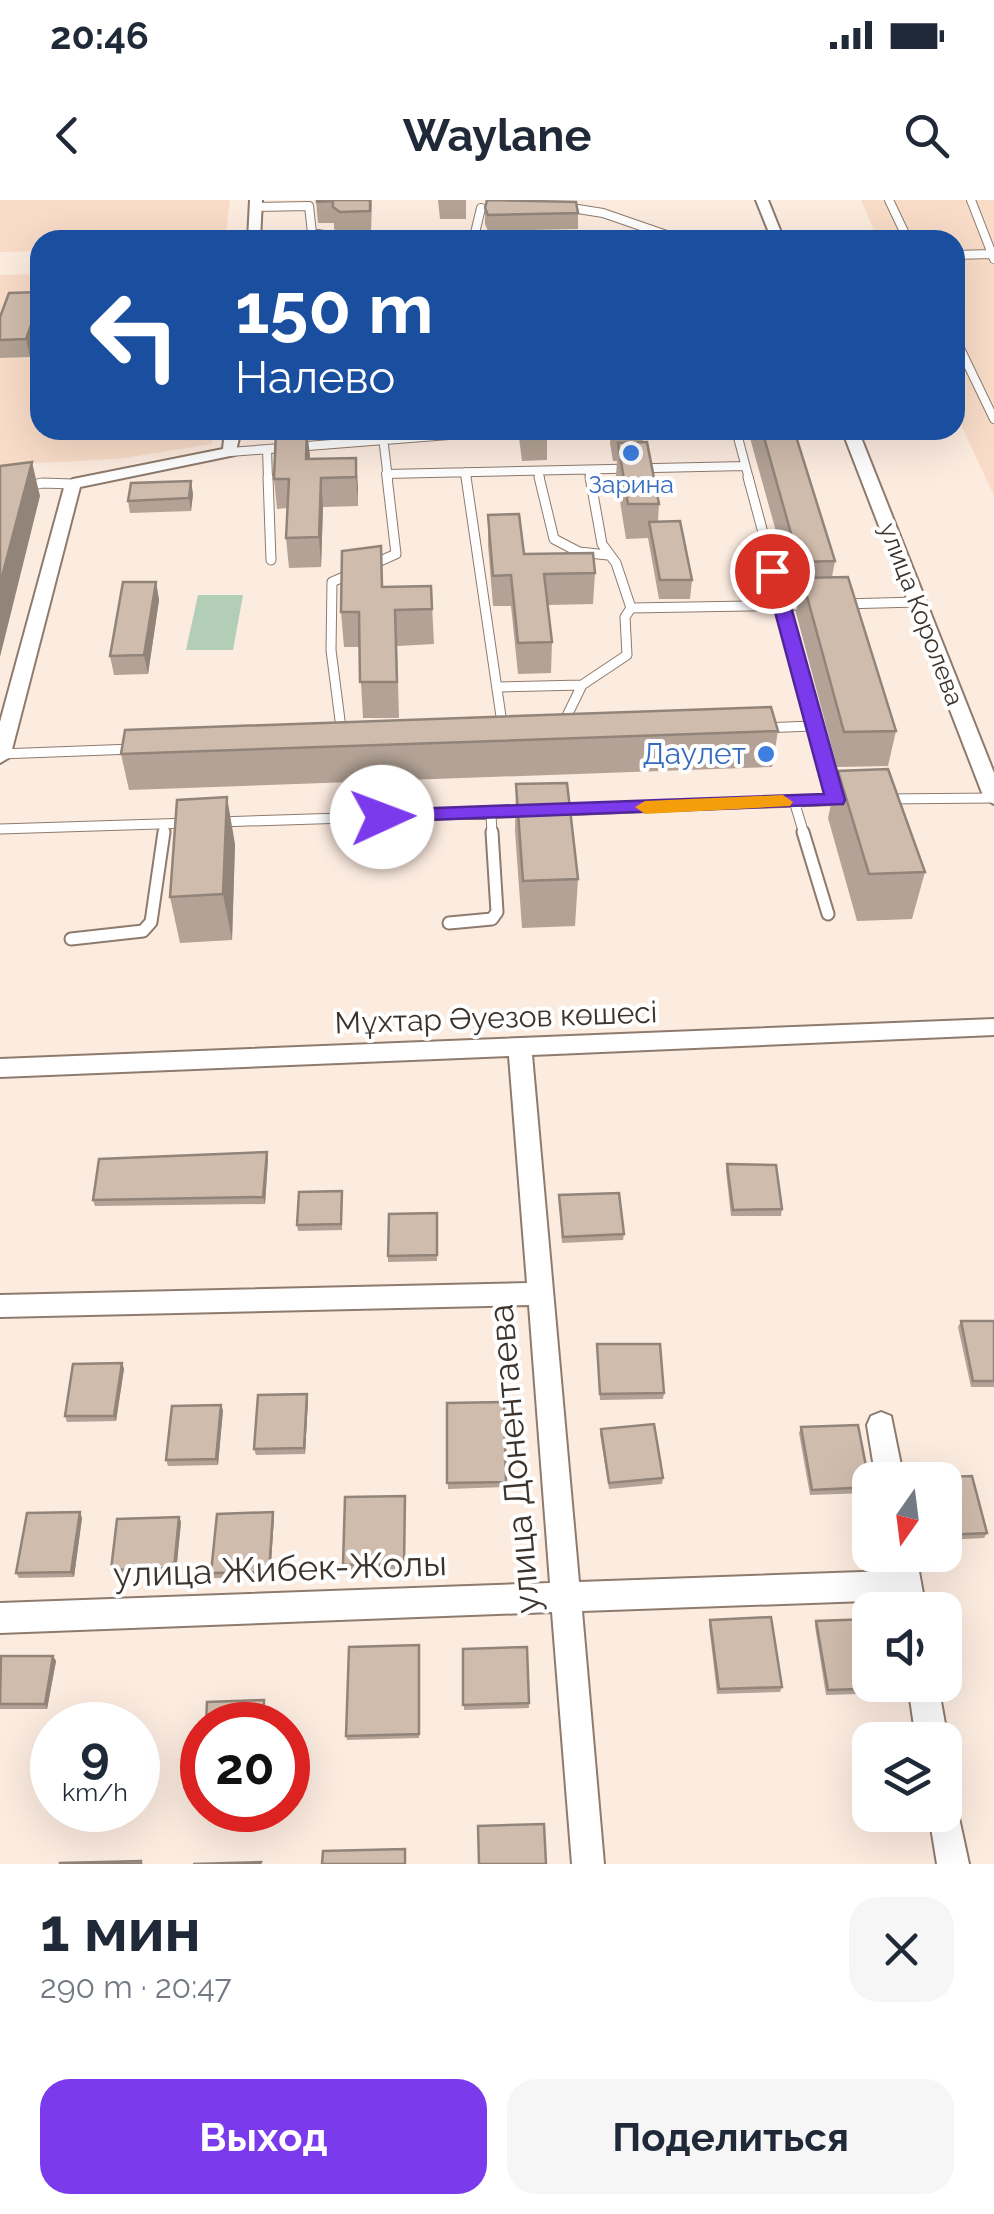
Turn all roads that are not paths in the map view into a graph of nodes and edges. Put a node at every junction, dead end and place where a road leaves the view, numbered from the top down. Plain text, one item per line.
1 (762, 200) edge
2 (889, 200) edge
3 (971, 200) edge
4 (256, 204) edge
5 (479, 204) edge
6 (548, 206) edge
7 (490, 210) edge
8 (255, 230) edge
9 (312, 230) edge
10 (476, 230) edge
11 (653, 230) edge
12 (774, 230) edge
13 (903, 230) edge
14 (965, 256) edge
15 (993, 257) edge
16 (965, 359) edge
17 (994, 419) edge
18 (232, 440) edge
19 (351, 440) edge
20 (383, 440) edge
21 (738, 440) edge
22 (854, 440) edge
23 (267, 448) junction
24 (230, 452) junction
25 (745, 466) junction
26 (589, 470) junction
27 (538, 471) junction
28 (465, 472) junction
29 (386, 474) junction
30 (73, 484) junction
31 (0, 493) edge
32 (608, 555) junction
33 (271, 560) dead end
34 (917, 602) junction
35 (781, 606) junction
36 (631, 608) junction
37 (582, 685) junction
38 (497, 687) junction
39 (812, 726) junction
40 (754, 728) edge
41 (578, 734) edge
42 (504, 736) junction
43 (522, 736) edge
44 (486, 737) edge
45 (361, 741) edge
46 (324, 742) edge
47 (343, 742) junction
48 (153, 748) edge
49 (0, 755) edge
50 (994, 798) edge
51 (875, 799) edge
52 (836, 800) junction
53 (855, 800) edge
54 (794, 801) junction
55 (491, 814) junction
56 (166, 824) junction
57 (0, 829) edge
58 (828, 914) dead end
59 (449, 924) dead end
60 (71, 940) dead end
61 (994, 1027) edge
62 (520, 1047) junction
63 (0, 1068) edge
64 (538, 1294) junction
65 (0, 1306) edge
66 (881, 1425) dead end
67 (887, 1462) edge
68 (907, 1583) edge
69 (563, 1595) junction
70 (0, 1618) edge
71 (948, 1832) edge
72 (588, 1864) edge
73 (953, 1864) edge

1 - 12 street
2 - 13 lane
3 - 15 lane
4 - 8 street
4 - 9 lane
5 - 7 lane
5 - 10 lane
6 - 11 lane
14 - 15 lane
16 - 17 lane
18 - 24 street
19 - 23 lane
20 - 29 lane
21 - 25 lane
22 - 34 street, улица Королева
23 - 24 lane
23 - 33 lane
24 - 30 street
25 - 26 lane
25 - 35 lane
26 - 27 lane
26 - 32 lane
27 - 28 lane
27 - 32 lane
28 - 29 lane
28 - 38 lane
29 - 47 lane
30 - 31 lane
30 - 49 street
32 - 36 lane
34 - 35 lane
34 - 50 street, улица Королева
35 - 36 lane
35 - 39 lane
36 - 37 lane
37 - 38 lane
37 - 41 lane
38 - 42 lane
39 - 40 lane
39 - 52 lane
42 - 43 lane
42 - 44 lane
45 - 47 lane
46 - 47 lane
48 - 49 lane
50 - 51 lane
52 - 53 lane
52 - 54 lane
54 - 55 lane
54 - 58 lane
55 - 56 lane
55 - 59 lane
56 - 57 lane
56 - 60 lane
61 - 62 street, Мұхтар Әуезов көшесі
62 - 63 street, Мұхтар Әуезов көшесі
62 - 64 street, улица Донентаева
64 - 65 street
64 - 69 street, улица Донентаева
66 - 67 street
68 - 69 street, улица Жибек-Жолы
69 - 70 street, улица Жибек-Жолы
69 - 72 street, улица Донентаева
71 - 73 street

